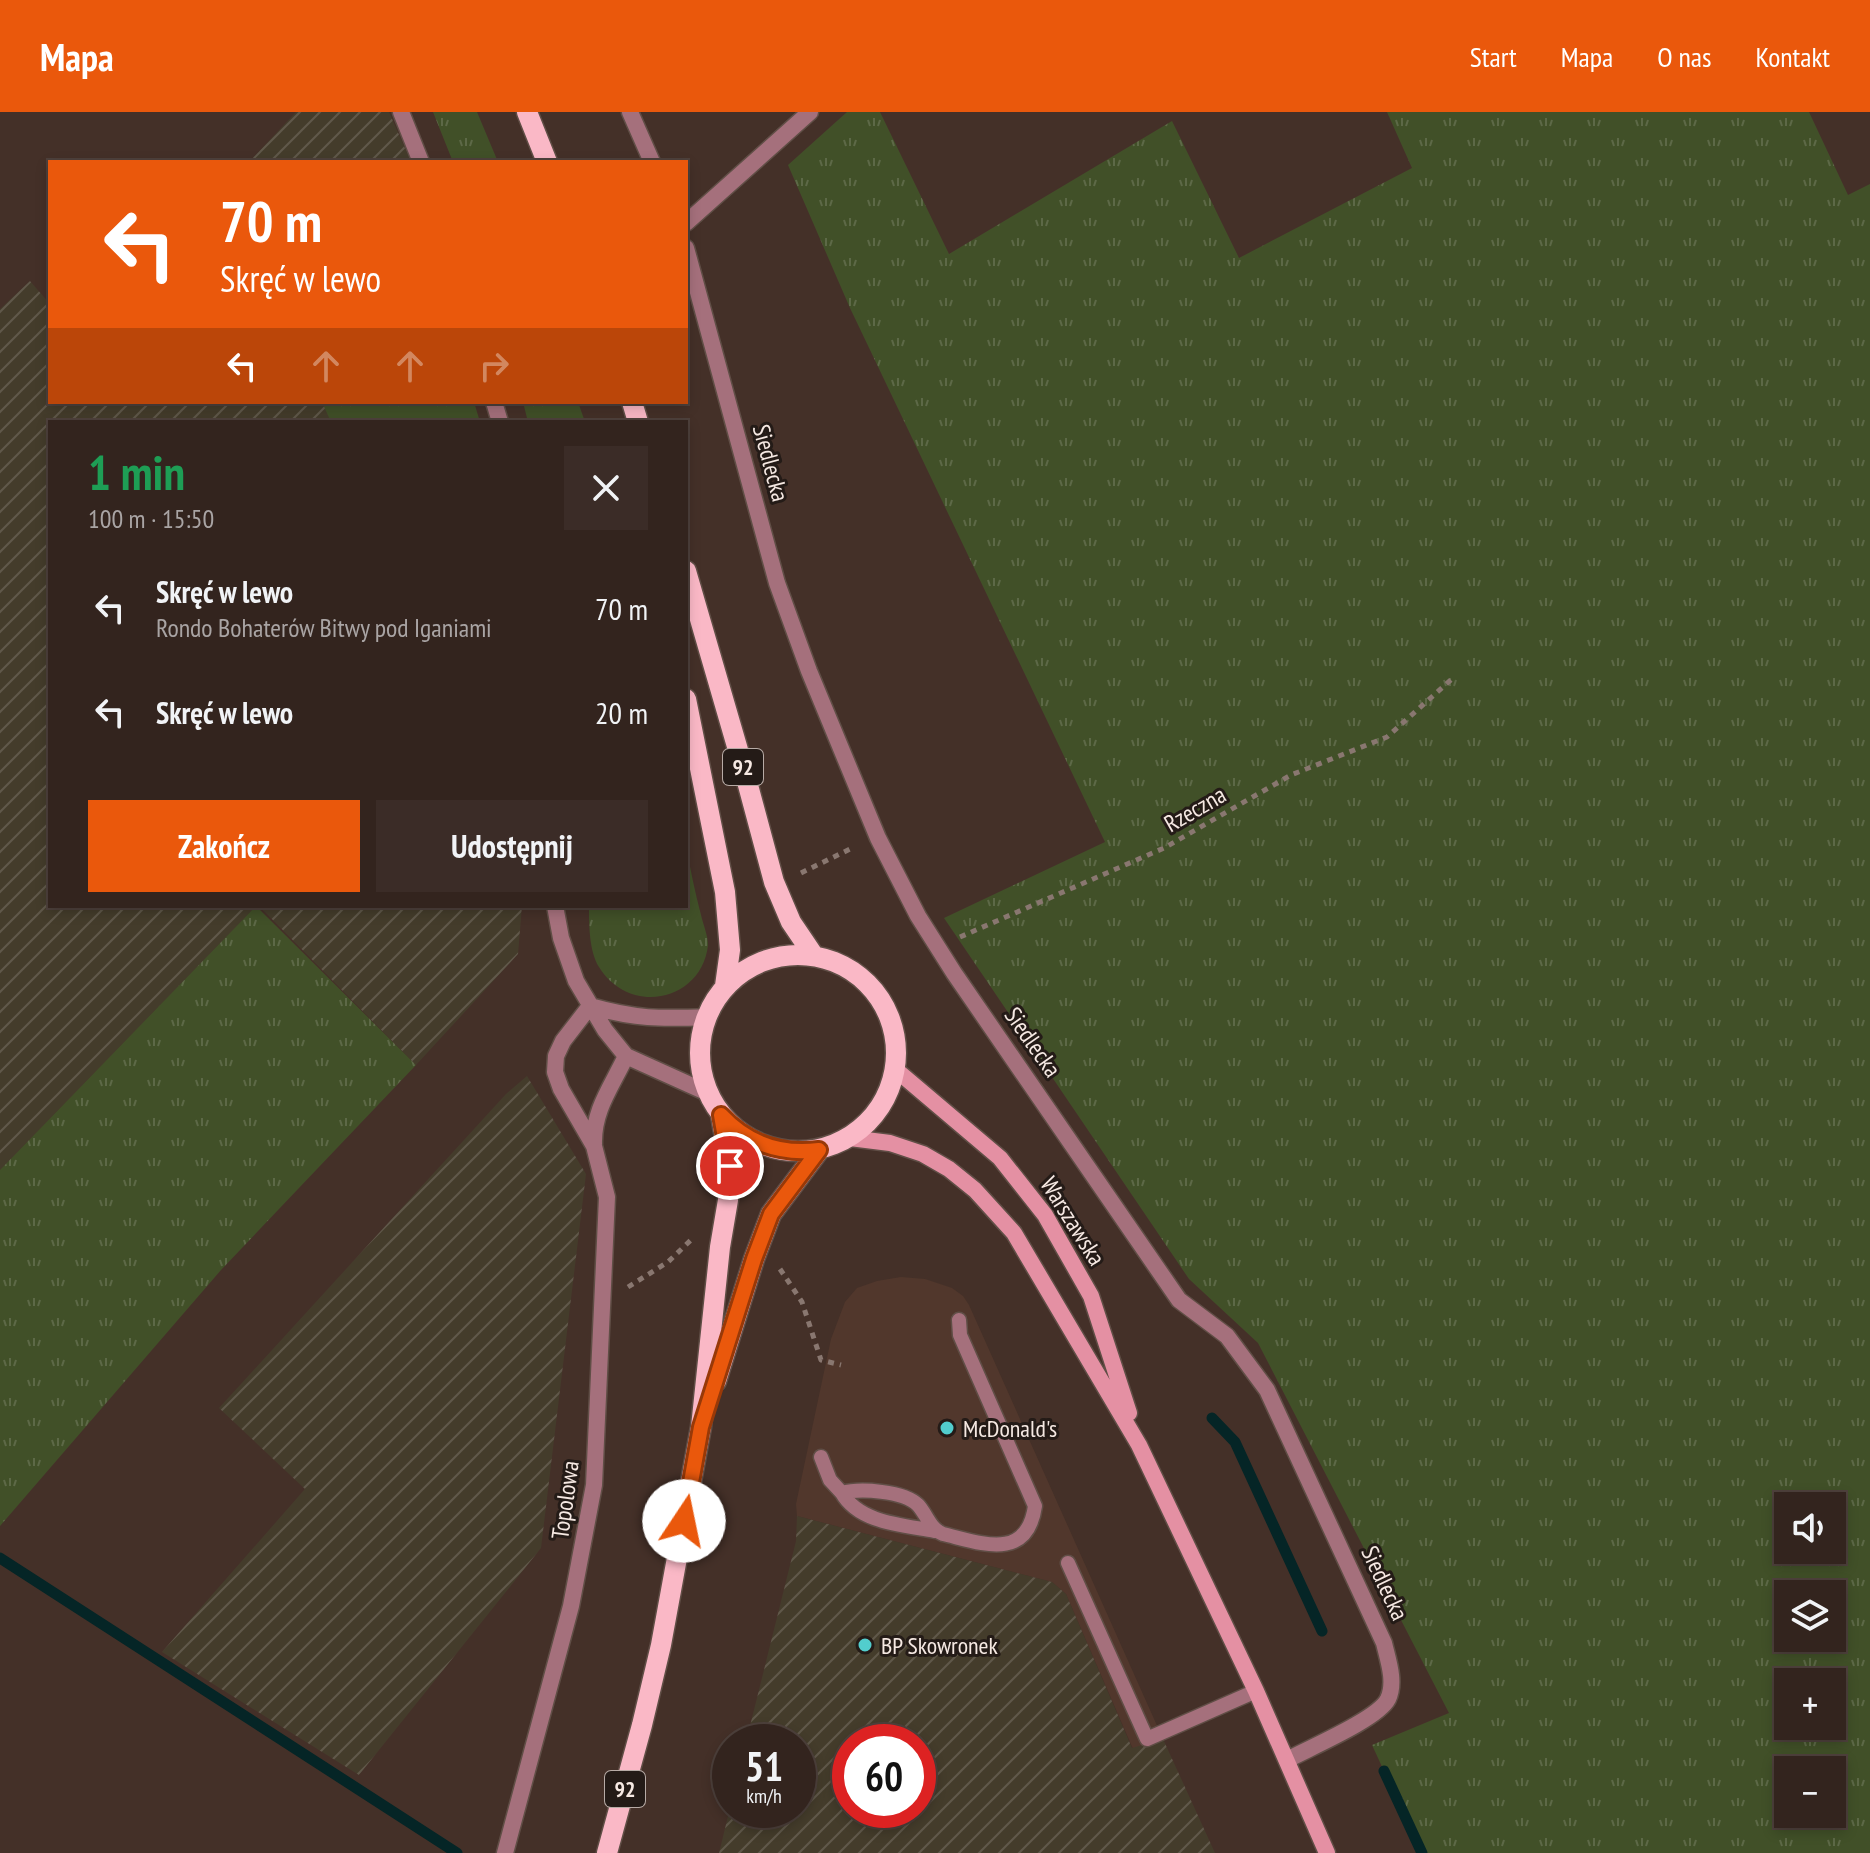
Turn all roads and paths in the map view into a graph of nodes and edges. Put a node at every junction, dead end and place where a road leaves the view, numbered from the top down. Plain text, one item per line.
1 (401, 112) edge
2 (527, 112) edge
3 (630, 112) edge
4 (810, 112) edge
5 (420, 160) edge
6 (546, 160) edge
7 (651, 160) edge
8 (688, 221) edge
9 (688, 255) edge
10 (688, 578) edge
11 (1454, 677) dead end
12 (688, 709) edge
13 (850, 849) dead end
14 (789, 878) dead end
15 (555, 908) edge
16 (937, 947) junction
17 (814, 956) junction
18 (725, 986) junction
19 (590, 1006) junction
20 (707, 1017) junction
21 (626, 1056) junction
22 (895, 1069) junction
23 (708, 1093) junction
24 (721, 1115) junction
25 (850, 1138) junction
26 (594, 1146) junction
27 (819, 1150) junction
28 (700, 1241) dead end
29 (771, 1264) dead end
30 (602, 1299) junction
31 (959, 1320) dead end
32 (841, 1365) dead end
33 (701, 1427) junction
34 (1139, 1445) junction
35 (821, 1457) dead end
36 (842, 1493) junction
37 (935, 1531) junction
38 (1068, 1563) dead end
39 (1256, 1691) junction
40 (1287, 1760) junction
41 (505, 1853) edge
42 (607, 1853) edge
43 (1327, 1853) edge

1 - 5 street
2 - 6 main road
3 - 7 street
4 - 8 street
9 - 16 street, Siedlecka
10 - 17 main road, 92
11 - 16 path, Rzeczna
12 - 18 main road, 92
13 - 14 path
15 - 19 street
16 - 40 street, Siedlecka
17 - 18 main road, 92
17 - 22 main road, 92
18 - 20 main road, 92
19 - 20 street
19 - 21 street
19 - 26 street, Topolowa
20 - 23 main road, 92
21 - 23 street
21 - 26 street, Topolowa
22 - 25 main road, 92
22 - 34 main road, Warszawska
23 - 24 main road, 92
24 - 27 main road, 92
24 - 33 main road, 92
25 - 27 main road, 92
25 - 34 main road, Warszawska
26 - 30 street, Topolowa
27 - 33 main road, 92
28 - 30 path
29 - 32 path
30 - 41 street, Topolowa
31 - 37 lane
33 - 42 main road, 92
34 - 39 main road, Warszawska
35 - 36 lane
36 - 37 lane
36 - 37 lane
38 - 39 lane
39 - 40 main road, Warszawska
40 - 43 main road, Warszawska

